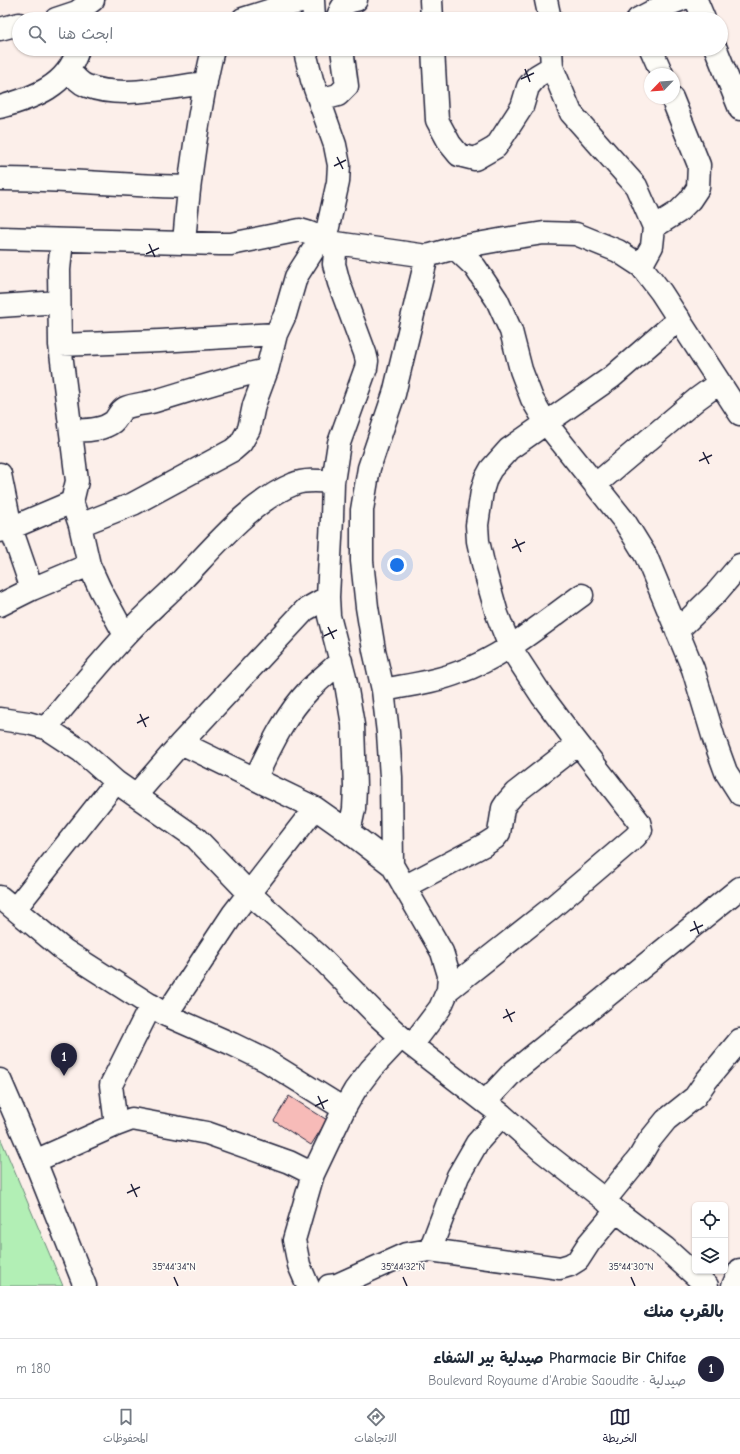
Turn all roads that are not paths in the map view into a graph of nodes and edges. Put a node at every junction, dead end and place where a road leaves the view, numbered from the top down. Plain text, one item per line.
1 (312, 0) edge
2 (356, 0) edge
3 (431, 0) edge
4 (546, 0) edge
5 (680, 0) edge
6 (696, 0) edge
7 (658, 4) edge
8 (88, 6) edge
9 (77, 12) edge
10 (265, 12) edge
11 (313, 12) edge
12 (340, 12) edge
13 (432, 12) edge
14 (549, 12) edge
15 (647, 12) edge
16 (701, 12) edge
17 (12, 26) edge
18 (0, 29) edge
19 (76, 56) edge
20 (212, 56) edge
21 (306, 56) edge
22 (343, 56) edge
23 (434, 56) edge
24 (654, 56) edge
25 (719, 56) edge
26 (552, 58) edge
27 (659, 68) edge
28 (69, 70) junction
29 (206, 83) junction
30 (319, 100) junction
31 (675, 104) edge
32 (0, 107) edge
33 (740, 109) edge
34 (0, 179) edge
35 (188, 187) junction
36 (654, 227) junction
37 (0, 238) edge
38 (62, 240) junction
39 (329, 240) junction
40 (184, 243) junction
41 (456, 248) junction
42 (427, 256) junction
43 (641, 266) junction
44 (59, 302) junction
45 (0, 306) edge
46 (679, 319) junction
47 (276, 334) junction
48 (60, 345) junction
49 (267, 370) junction
50 (719, 383) junction
51 (740, 414) edge
52 (546, 423) junction
53 (71, 431) junction
54 (0, 474) edge
55 (0, 477) edge
56 (333, 482) junction
57 (595, 485) junction
58 (72, 502) junction
59 (80, 526) junction
60 (6, 529) edge
61 (90, 565) junction
62 (740, 565) edge
63 (32, 589) junction
64 (582, 595) dead end
65 (328, 597) junction
66 (0, 605) edge
67 (677, 631) junction
68 (125, 636) junction
69 (510, 647) junction
70 (341, 661) junction
71 (382, 690) junction
72 (0, 719) edge
73 (46, 728) junction
74 (181, 743) junction
75 (578, 744) junction
76 (255, 779) junction
77 (116, 782) junction
78 (740, 794) edge
79 (136, 795) junction
80 (315, 808) junction
81 (349, 832) junction
82 (392, 865) junction
83 (404, 887) junction
84 (740, 888) edge
85 (249, 893) junction
86 (8, 903) edge
87 (448, 990) junction
88 (159, 1010) junction
89 (740, 1040) edge
90 (406, 1041) junction
91 (0, 1080) edge
92 (485, 1102) junction
93 (344, 1109) junction
94 (502, 1115) junction
95 (116, 1125) junction
96 (35, 1162) junction
97 (313, 1174) junction
98 (610, 1206) junction
99 (430, 1250) junction
100 (740, 1270) edge
101 (85, 1286) edge
102 (308, 1286) edge
103 (329, 1286) edge
104 (707, 1286) edge
105 (732, 1286) edge

1 - 10 street
1 - 11 street
2 - 12 street
3 - 13 street
4 - 14 street
5 - 7 street
6 - 16 street
7 - 15 street
8 - 9 street
17 - 18 street
19 - 28 street
20 - 29 street
21 - 30 street
22 - 30 street
23 - 26 street
24 - 27 street
25 - 33 street
26 - 36 street
28 - 29 street
28 - 32 street
29 - 35 street
30 - 39 street
31 - 36 street
34 - 35 street
35 - 40 street
36 - 43 street
37 - 38 street
38 - 40 street
38 - 44 street
39 - 40 street
39 - 42 street
39 - 47 street
39 - 56 street
41 - 42 street
41 - 43 street
41 - 52 street
42 - 71 street
43 - 46 street
44 - 45 street
44 - 48 street
46 - 50 street
46 - 52 street
47 - 48 street
47 - 49 street
48 - 53 street
49 - 53 street
49 - 59 street
50 - 51 street
50 - 57 street
52 - 57 street
52 - 69 street
53 - 58 street
54 - 55 street
55 - 60 street
56 - 65 street
56 - 68 street
57 - 67 street
58 - 59 street
58 - 60 street
59 - 61 street
60 - 63 street
61 - 63 street
61 - 68 street
62 - 67 street
63 - 66 street
64 - 69 street
65 - 70 street
65 - 74 street
67 - 78 street
68 - 73 street
69 - 71 street
69 - 75 street
70 - 76 street
70 - 81 street
71 - 82 street
72 - 73 street
73 - 77 street
74 - 76 street
74 - 79 street
75 - 83 street
75 - 87 street
76 - 80 street
77 - 79 street
77 - 86 street
79 - 85 street
80 - 81 street
80 - 85 street
81 - 82 street
82 - 83 street
83 - 87 street
84 - 92 street
85 - 88 street
85 - 90 street
86 - 88 street
87 - 90 street
88 - 93 street
88 - 95 street
89 - 98 street
90 - 92 street
90 - 93 street
91 - 96 street
92 - 94 street
93 - 97 street
94 - 98 street
94 - 99 street
95 - 96 street
95 - 97 street
96 - 101 street
97 - 102 street
98 - 99 street
98 - 104 street
99 - 103 street
100 - 105 street

